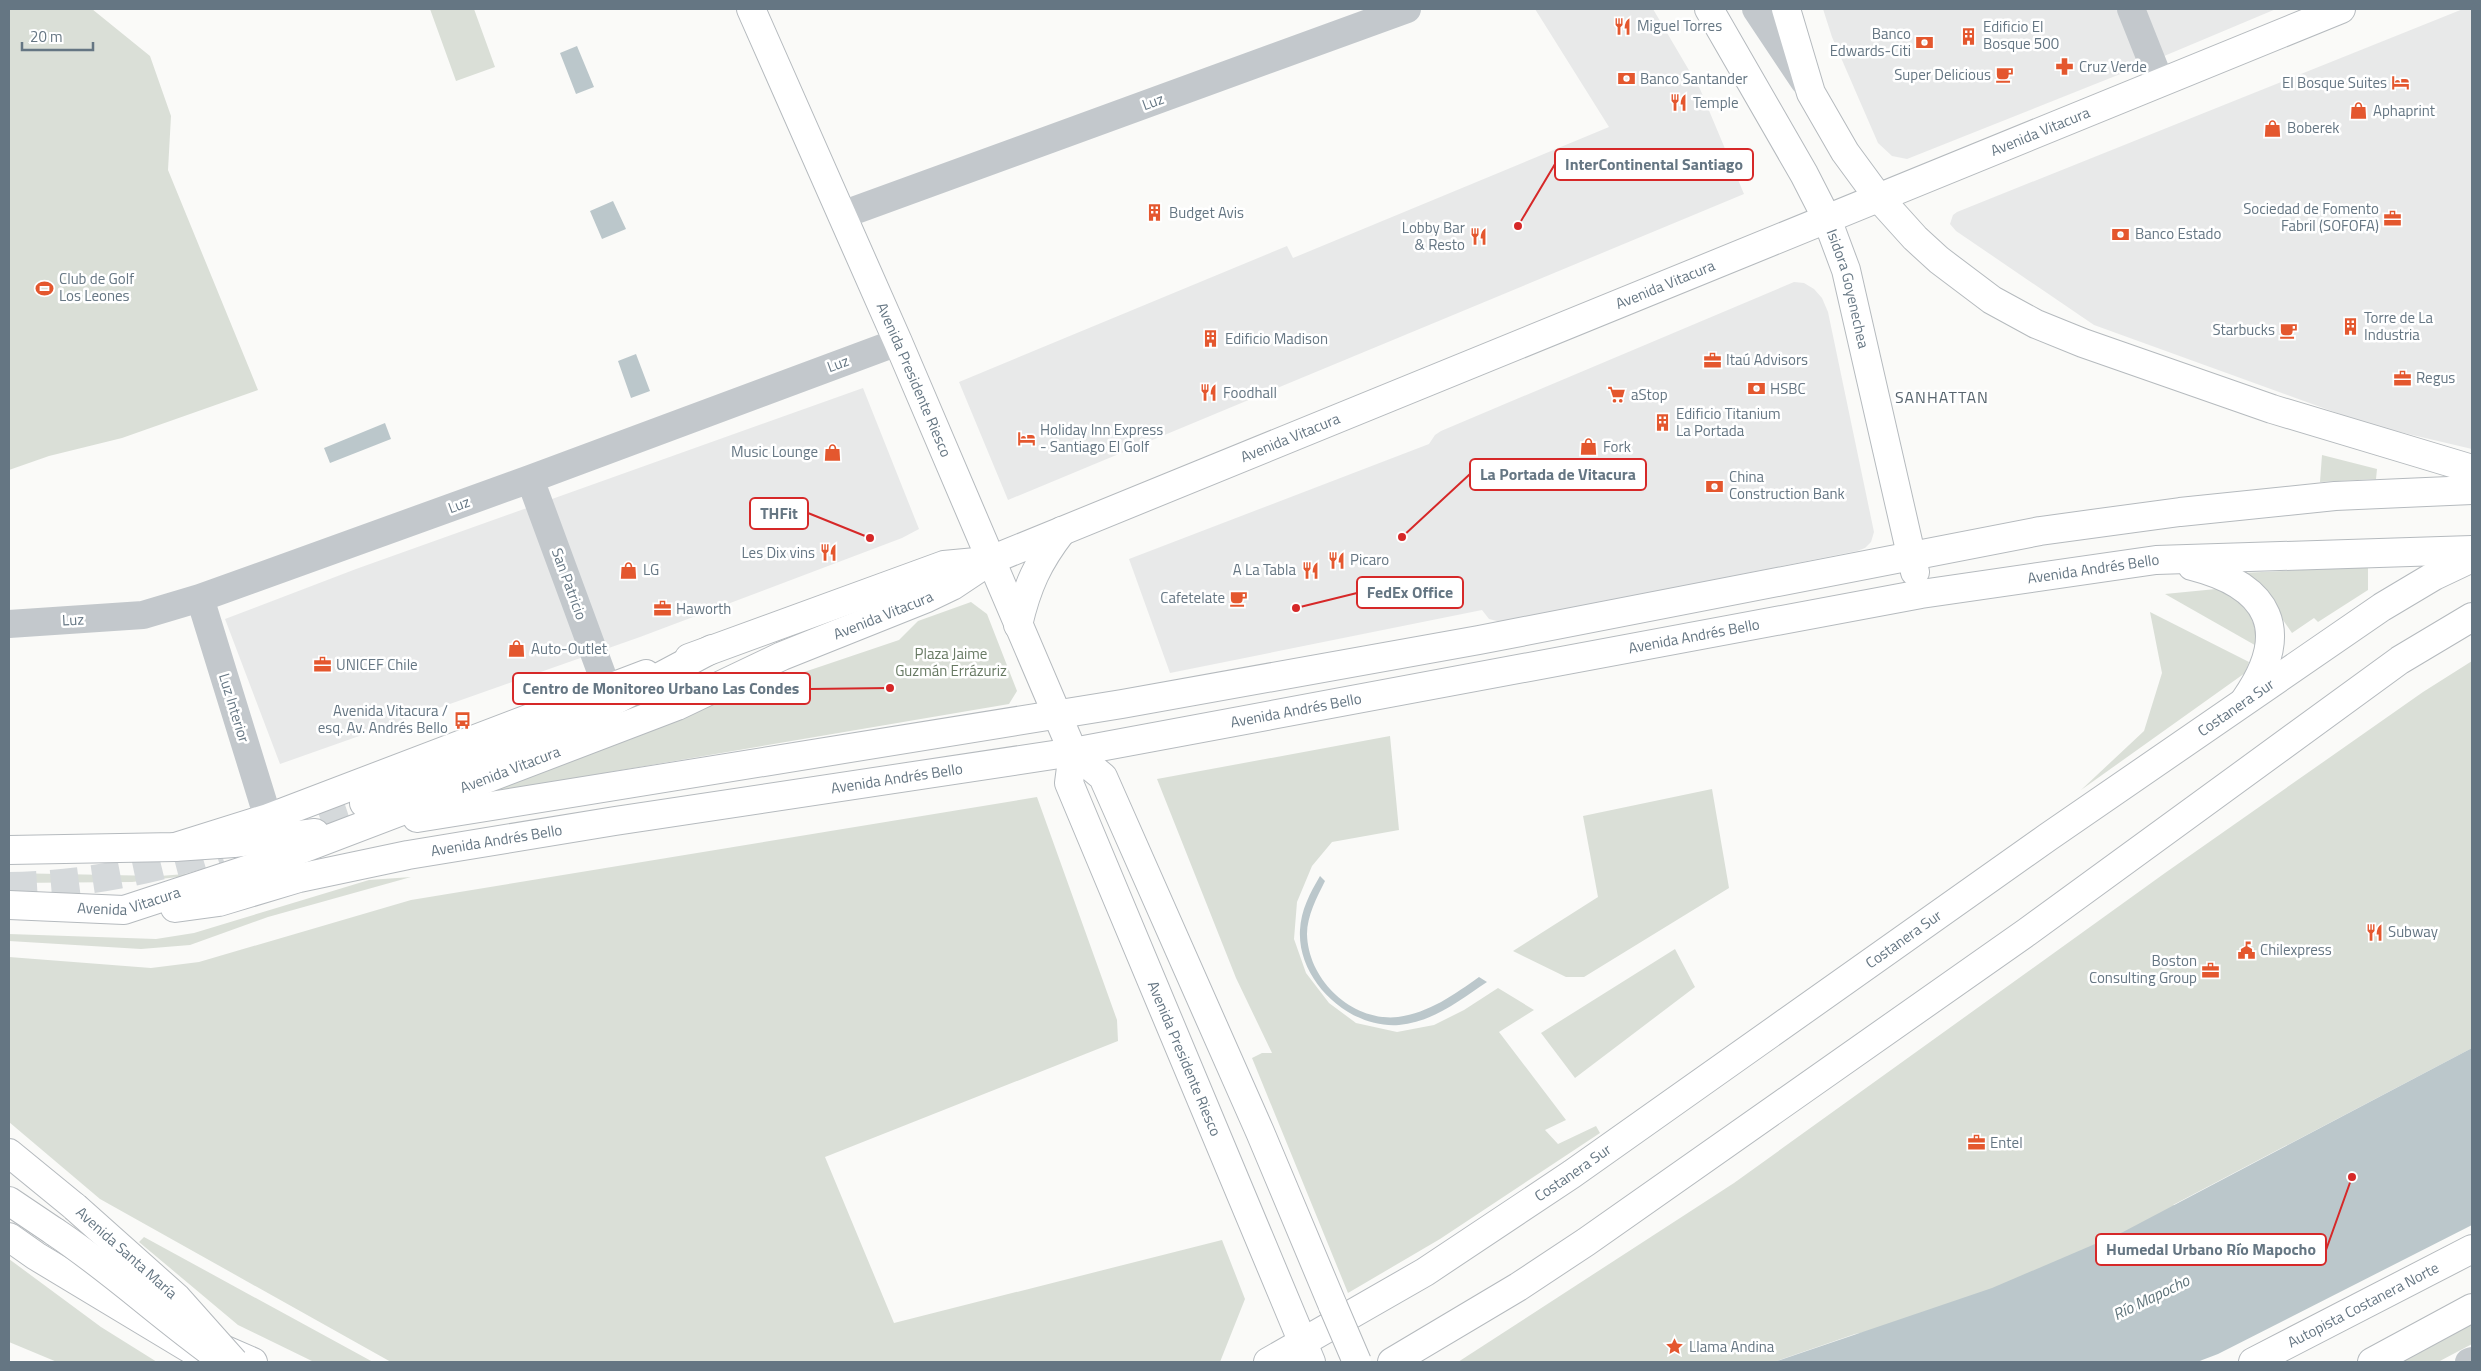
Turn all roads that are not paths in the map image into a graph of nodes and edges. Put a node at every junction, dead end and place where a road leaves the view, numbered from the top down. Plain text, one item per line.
1 (751, 9) edge
2 (1407, 9) edge
3 (1709, 9) edge
4 (1756, 9) edge
5 (1786, 9) edge
6 (2132, 9) edge
7 (2341, 9) edge
8 (2160, 82) junction
9 (1811, 93) junction
10 (1878, 196) junction
11 (842, 215) junction
12 (1827, 219) junction
13 (898, 342) junction
14 (2472, 469) edge
15 (530, 479) junction
16 (2472, 490) edge
17 (1062, 531) junction
18 (2472, 550) edge
19 (1911, 556) junction
20 (2472, 558) edge
21 (991, 560) junction
22 (2156, 560) junction
23 (1921, 594) junction
24 (200, 598) junction
25 (2472, 617) edge
26 (9, 624) edge
27 (1018, 625) junction
28 (712, 649) junction
29 (607, 688) junction
30 (2240, 707) junction
31 (1056, 715) junction
32 (1072, 752) junction
33 (363, 815) junction
34 (268, 818) junction
35 (175, 847) junction
36 (9, 850) edge
37 (9, 905) edge
38 (124, 910) junction
39 (9, 1153) edge
40 (9, 1201) edge
41 (9, 1236) edge
42 (2472, 1249) edge
43 (92, 1290) junction
44 (1333, 1306) junction
45 (2472, 1308) edge
46 (1307, 1353) edge
47 (213, 1362) edge
48 (225, 1362) edge
49 (234, 1362) edge
50 (253, 1362) edge
51 (1268, 1362) edge
52 (1344, 1362) edge
53 (1357, 1362) edge
54 (1392, 1362) edge
55 (2253, 1362) edge
56 (2372, 1362) edge

1 - 11 main road, Avenida Presidente Riesco
2 - 11 street, Luz
3 - 12 main road, Isidora Goyenechea
4 - 9 street
5 - 9 main road
6 - 8 street
7 - 8 main road, Avenida Vitacura
8 - 10 main road, Avenida Vitacura
9 - 10 main road
10 - 12 main road, Avenida Vitacura
10 - 14 main road
11 - 13 main road, Avenida Presidente Riesco
12 - 17 main road, Avenida Vitacura
12 - 19 main road, Isidora Goyenechea
13 - 15 street, Luz
13 - 21 main road, Avenida Presidente Riesco
15 - 24 street, Luz
15 - 29 street, San Patricio
16 - 19 main road
17 - 21 main road, Avenida Vitacura
17 - 27 main road
18 - 22 main road, Avenida Andrés Bello
19 - 23 main road, Isidora Goyenechea
19 - 31 main road
20 - 30 main road, Costanera Sur
21 - 27 main road, Avenida Presidente Riesco
21 - 28 main road, Avenida Vitacura
21 - 33 main road, Avenida Vitacura
22 - 23 main road, Avenida Andrés Bello
22 - 30 main road
23 - 32 main road, Avenida Andrés Bello
24 - 26 street, Luz
24 - 34 street, Luz Interior
25 - 54 main road
27 - 31 main road, Avenida Presidente Riesco
28 - 29 main road, Avenida Vitacura
28 - 33 main road
29 - 34 main road, Avenida Vitacura
30 - 46 main road, Costanera Sur
31 - 32 main road, Avenida Presidente Riesco
31 - 33 main road
32 - 38 main road, Avenida Andrés Bello
32 - 44 main road, Avenida Presidente Riesco
32 - 46 main road, Avenida Presidente Riesco
33 - 35 main road
33 - 38 main road, Avenida Vitacura
34 - 35 main road, Avenida Vitacura
35 - 36 main road, Avenida Vitacura
37 - 38 main road, Avenida Vitacura
39 - 49 main road, Avenida Santa María, bridge
40 - 48 main road, bridge
41 - 43 main road
42 - 55 main road, Autopista Costanera Norte
43 - 47 main road
43 - 50 main road
44 - 52 main road, bridge
44 - 53 main road, bridge
45 - 56 main road
46 - 51 main road, Costanera Sur

